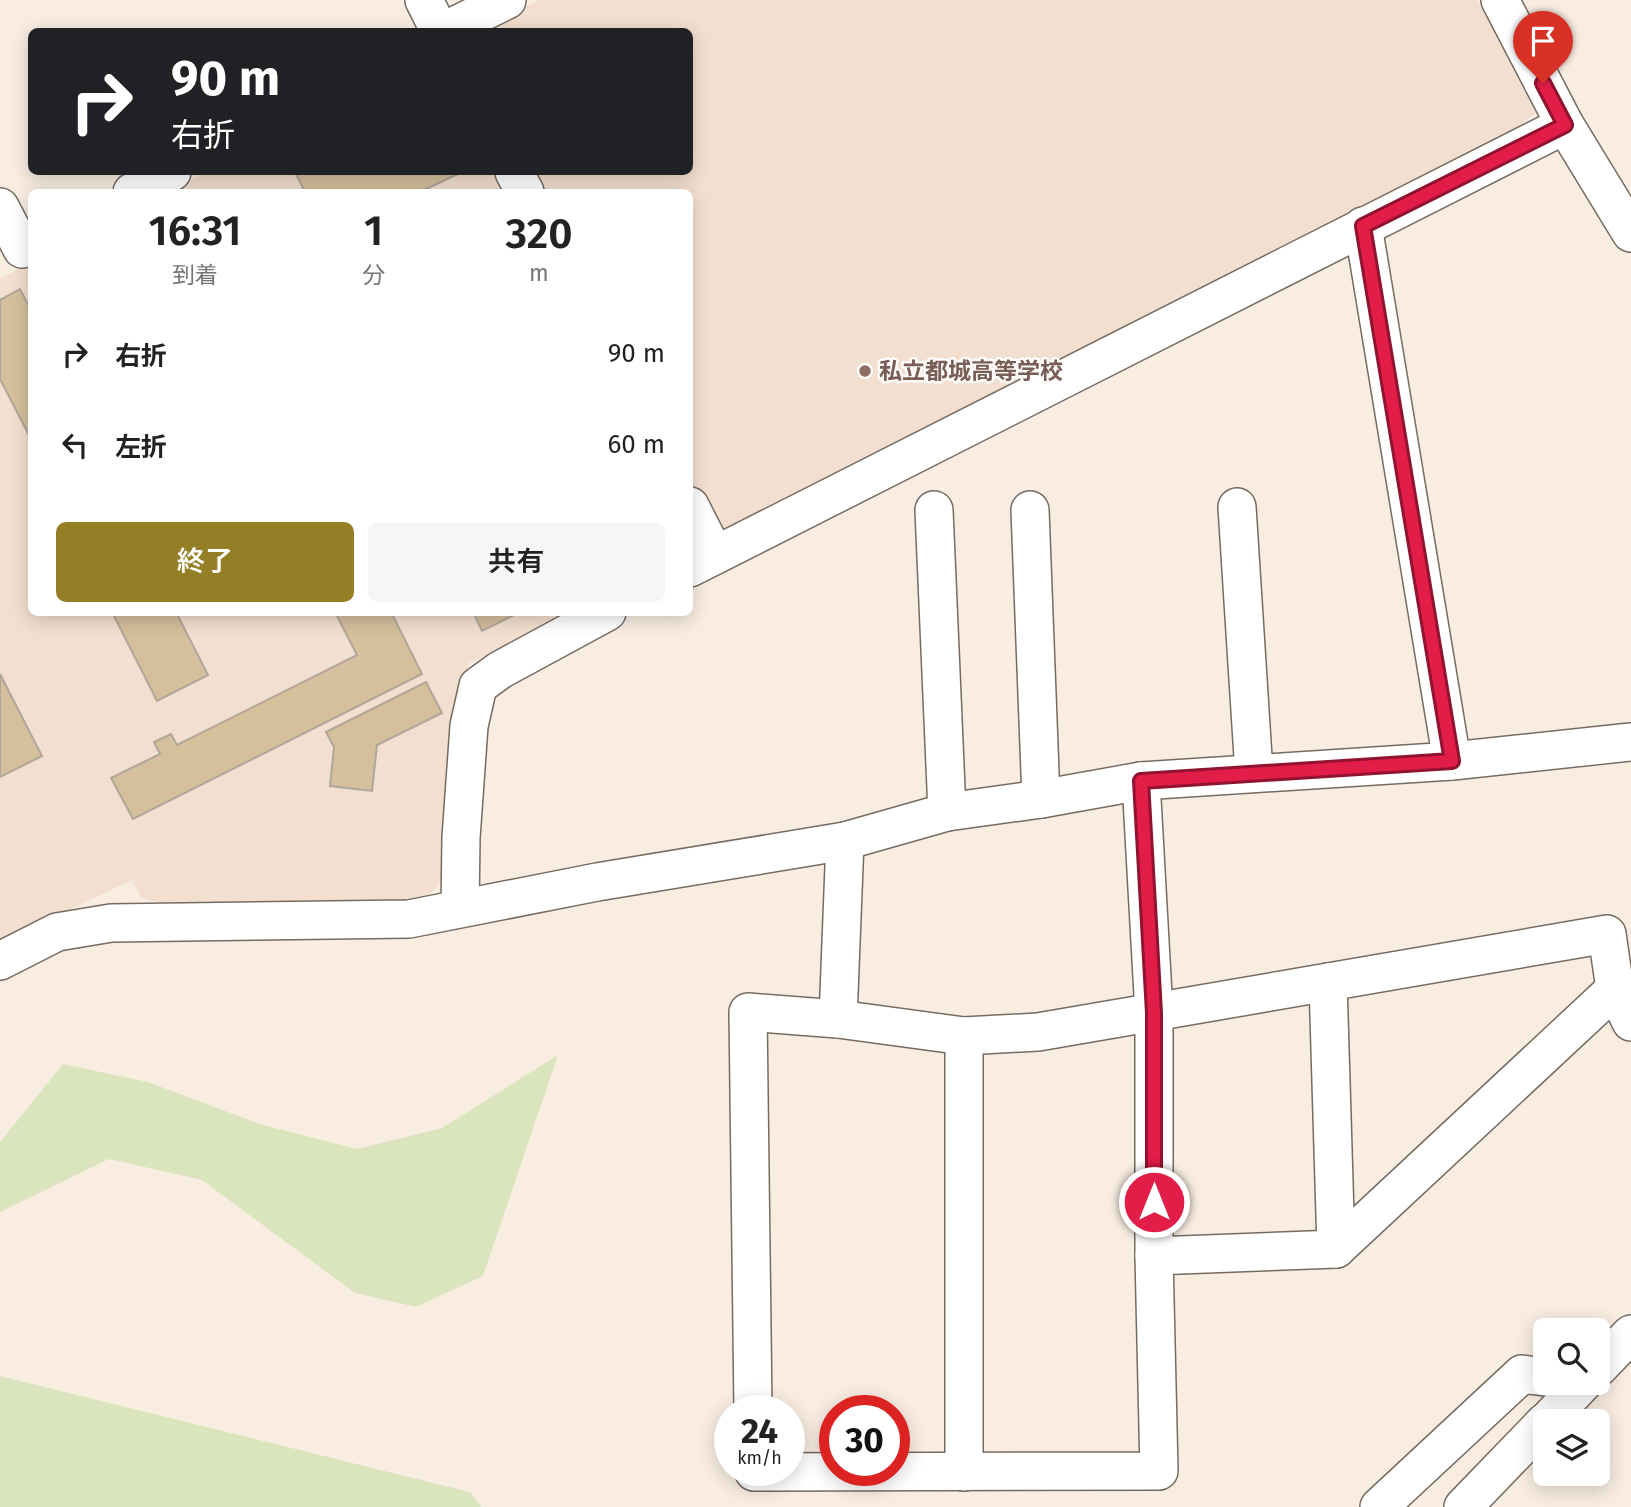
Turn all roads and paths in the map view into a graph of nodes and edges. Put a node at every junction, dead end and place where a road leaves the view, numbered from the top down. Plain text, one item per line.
1 (424, 0) edge
2 (507, 0) edge
3 (1500, 0) edge
4 (439, 28) edge
5 (449, 28) edge
6 (1565, 125) junction
7 (166, 175) edge
8 (138, 189) edge
9 (0, 206) edge
10 (1363, 226) junction
11 (1631, 233) edge
12 (18, 251) edge
13 (1237, 507) dead end
14 (934, 510) dead end
15 (1030, 510) dead end
16 (693, 520) edge
17 (702, 562) edge
18 (600, 616) edge
19 (1631, 741) edge
20 (1452, 761) junction
21 (1254, 773) junction
22 (1141, 781) junction
23 (1041, 799) junction
24 (947, 812) junction
25 (845, 841) junction
26 (460, 908) junction
27 (0, 961) edge
28 (1328, 982) junction
29 (1615, 989) junction
30 (1154, 1013) junction
31 (838, 1019) junction
32 (1631, 1022) edge
33 (964, 1036) junction
34 (1336, 1248) junction
35 (1154, 1256) junction
36 (1631, 1334) edge
37 (1610, 1356) edge
38 (1533, 1375) edge
39 (753, 1395) edge
40 (1572, 1395) edge
41 (1558, 1409) edge
42 (1533, 1435) edge
43 (805, 1472) edge
44 (964, 1472) junction
45 (1379, 1507) edge
46 (1463, 1507) edge

1 - 4 street
2 - 5 street
3 - 6 street
6 - 10 street
6 - 11 street
7 - 8 street
9 - 12 street
10 - 17 street
10 - 20 street
13 - 21 street
14 - 24 street
15 - 23 street
16 - 17 street
18 - 26 street
19 - 20 street
20 - 21 street
21 - 22 street
22 - 23 street
22 - 30 street
23 - 24 street
24 - 25 street
25 - 26 street
25 - 31 street
26 - 27 street
28 - 29 street
28 - 30 street
28 - 34 street
29 - 32 street
29 - 34 street
30 - 33 street
30 - 35 street
31 - 33 street
31 - 39 street
33 - 44 street
34 - 35 street
35 - 44 street
36 - 37 street
38 - 45 street
40 - 41 street
42 - 46 street
43 - 44 street

